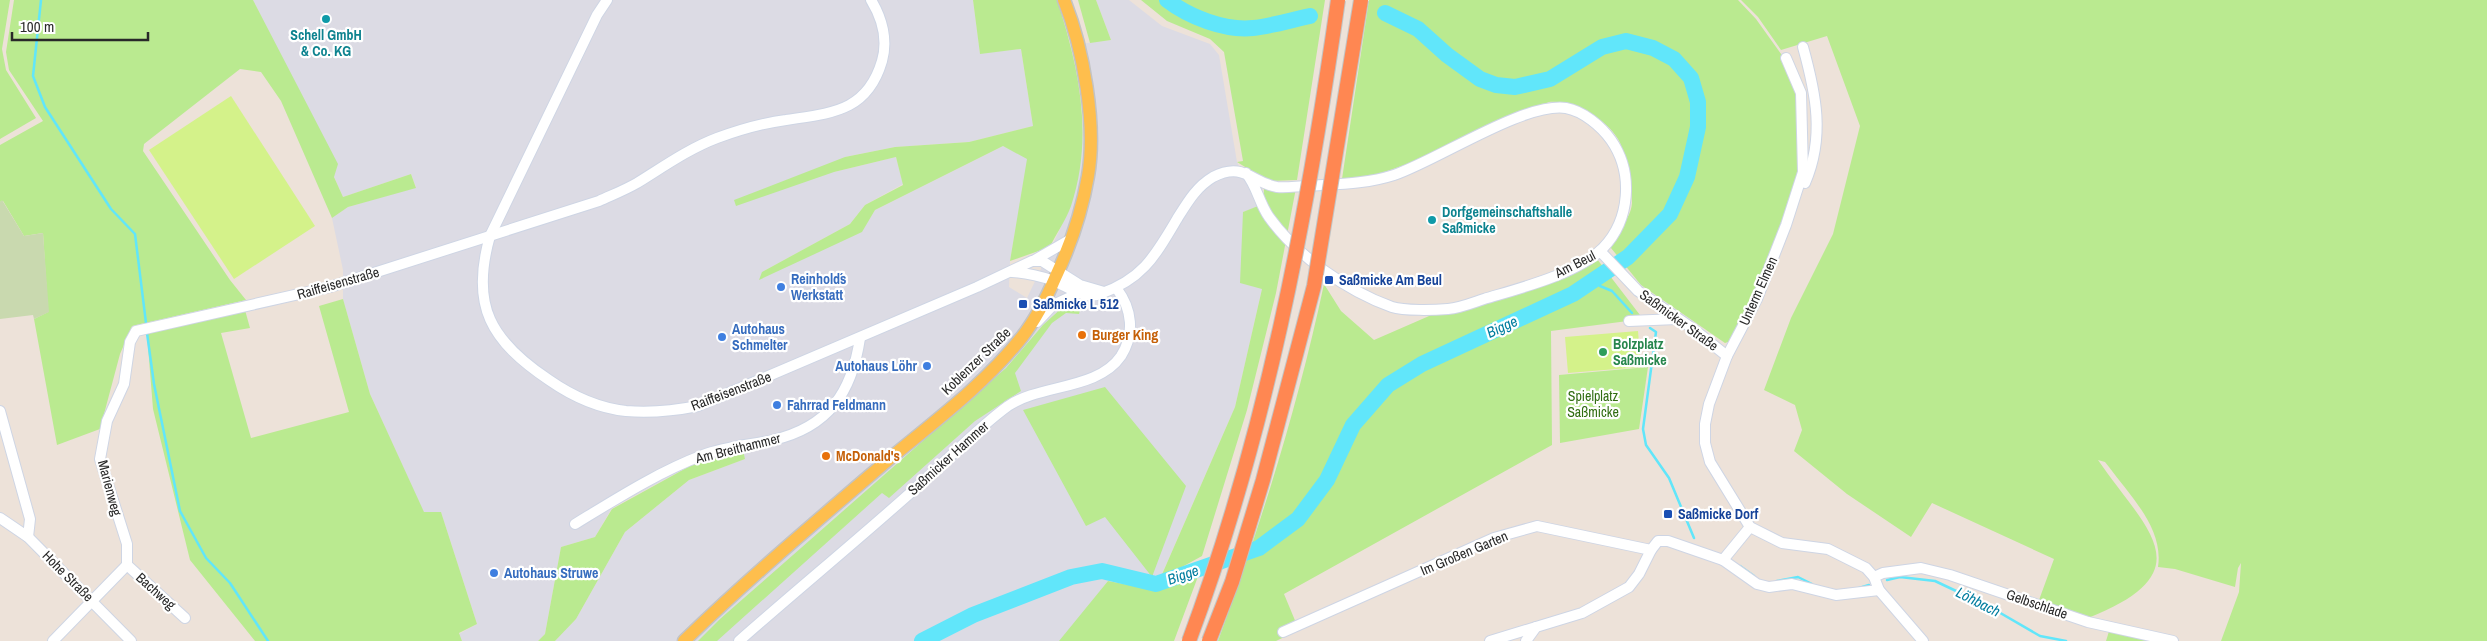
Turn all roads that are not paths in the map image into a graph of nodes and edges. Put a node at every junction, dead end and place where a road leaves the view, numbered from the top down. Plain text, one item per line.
1 (606, 0) edge
2 (870, 0) edge
3 (1064, 0) edge
4 (1338, 0) edge
5 (1361, 0) edge
6 (1803, 47) dead end
7 (1786, 58) dead end
8 (1243, 173) junction
9 (1786, 225) junction
10 (490, 236) junction
11 (1071, 239) junction
12 (1600, 251) junction
13 (1032, 261) junction
14 (1012, 272) junction
15 (1056, 276) junction
16 (1117, 289) junction
17 (1104, 292) junction
18 (1079, 293) junction
19 (1677, 318) junction
20 (184, 319) joint
21 (1629, 320) dead end
22 (1024, 335) junction
23 (860, 338) junction
24 (1727, 356) junction
25 (0, 410) edge
26 (0, 518) edge
27 (575, 524) dead end
28 (1750, 527) junction
29 (28, 537) junction
30 (1651, 550) junction
31 (1723, 560) junction
32 (127, 565) junction
33 (1874, 577) junction
34 (1879, 590) junction
35 (92, 601) junction
36 (185, 618) dead end
37 (1536, 628) junction
38 (1283, 632) dead end
39 (53, 641) edge
40 (131, 641) edge
41 (684, 641) edge
42 (739, 641) edge
43 (1189, 641) edge
44 (1209, 641) edge
45 (1490, 641) edge
46 (1526, 641) edge
47 (1922, 641) edge
48 (2173, 641) edge

1 - 10 street, Raiffeisenstraße
2 - 10 street, Raiffeisenstraße
3 - 11 main road, Koblenzer Straße
4 - 43 highway, bridge
5 - 44 highway, bridge
6 - 9 street, Unterm Elmen
7 - 9 street, Unterm Elmen
8 - 12 street, Am Beul
8 - 12 street, Am Beul
8 - 16 street
9 - 24 street, Unterm Elmen
10 - 20 street, Raiffeisenstraße
10 - 23 street, Raiffeisenstraße
11 - 13 street, Raiffeisenstraße
11 - 15 main road, Koblenzer Straße
12 - 19 street, Saßmicker Straße
13 - 14 street, Raiffeisenstraße
13 - 15 street
14 - 15 street
14 - 23 street, Raiffeisenstraße
15 - 17 street
15 - 18 street
15 - 22 main road, Koblenzer Straße
16 - 17 street
16 - 42 street, Saßmicker Hammer
17 - 18 street
18 - 22 street
19 - 21 street
19 - 24 street, Saßmicker Straße
20 - 32 street, Marienweg
22 - 41 main road, Koblenzer Straße
23 - 27 street, Am Breithammer
24 - 28 street, Saßmicker Straße
25 - 29 street
26 - 29 street, Hohe Straße
28 - 31 street
28 - 33 street
29 - 35 street, Hohe Straße
30 - 31 street
30 - 37 street
30 - 38 street, Im Großen Garten
31 - 34 street
32 - 35 street
32 - 36 street, Bachweg
33 - 34 street
33 - 48 street, Gelbschlade
34 - 47 street
35 - 39 street
35 - 40 street, Hohe Straße
37 - 45 street
37 - 46 street

